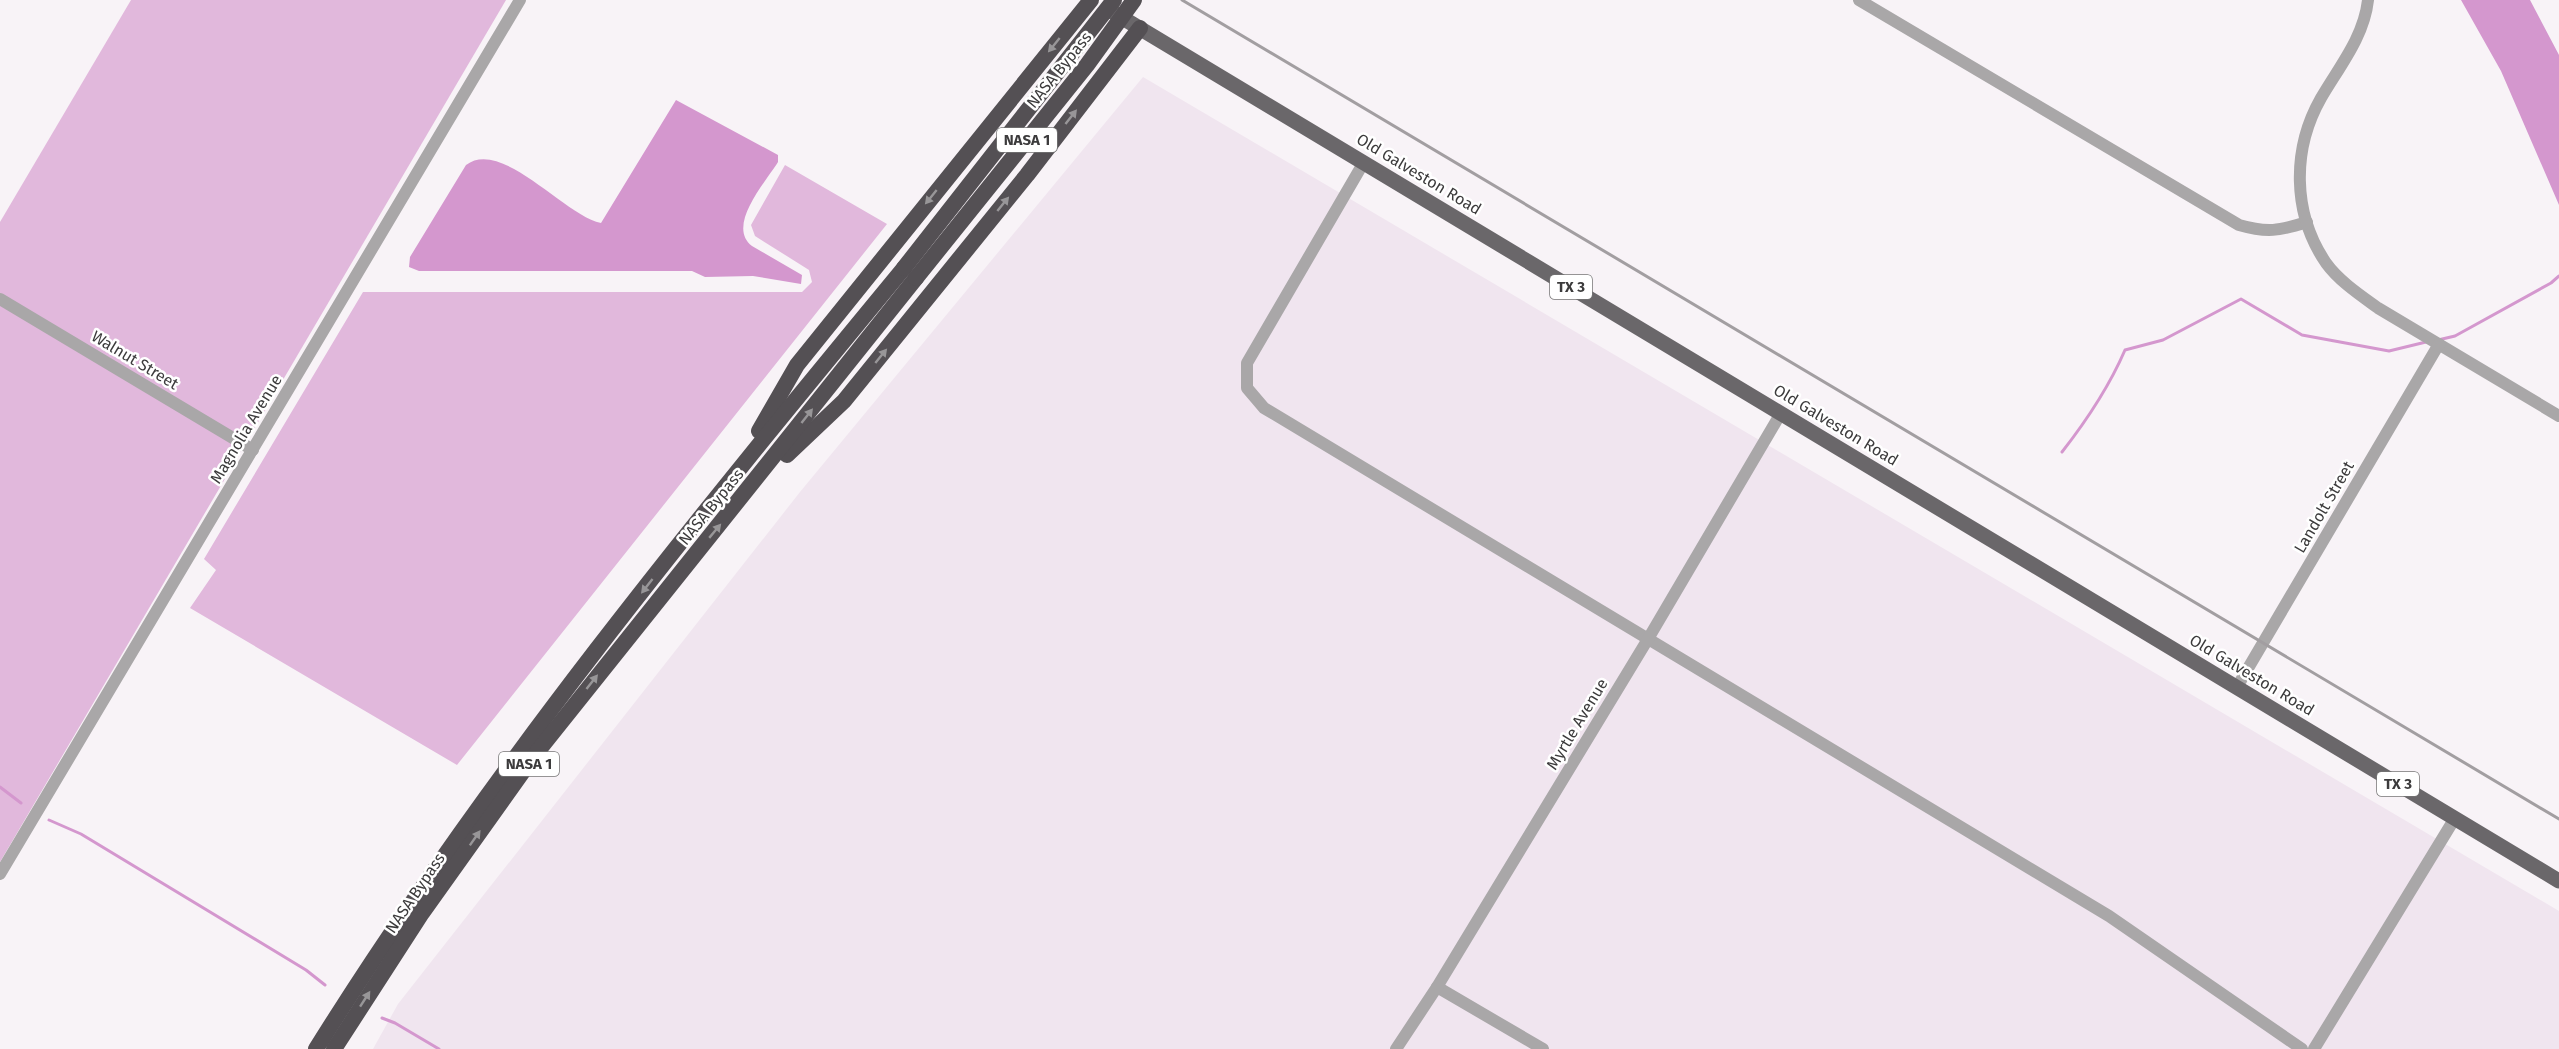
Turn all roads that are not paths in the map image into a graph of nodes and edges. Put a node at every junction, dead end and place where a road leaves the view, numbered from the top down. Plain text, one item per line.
1 (520, 0) edge
2 (1093, 0) edge
3 (1114, 0) edge
4 (1134, 0) edge
5 (1859, 0) edge
6 (2368, 0) edge
7 (1140, 28) junction
8 (974, 143) junction
9 (1364, 162) junction
10 (1027, 175) junction
11 (2307, 222) junction
12 (910, 273) junction
13 (0, 299) edge
14 (2439, 344) junction
15 (1781, 413) junction
16 (2559, 416) edge
17 (253, 450) junction
18 (735, 473) junction
19 (745, 495) junction
20 (1648, 639) junction
21 (2237, 687) junction
22 (2455, 818) junction
23 (0, 874) edge
24 (2559, 880) edge
25 (1437, 987) junction
26 (314, 1049) edge
27 (334, 1049) edge
28 (1396, 1049) edge
29 (1543, 1049) edge
30 (2302, 1049) edge
31 (2314, 1049) edge

1 - 17 street, Magnolia Avenue
2 - 7 main road, Old Galveston Road / TX 3
2 -> 8 highway
3 - 12 highway, NASA Bypass / NASA 1, bridge
4 - 12 highway, NASA Bypass / NASA 1, bridge
5 - 11 street
6 - 11 street
7 - 9 main road, Old Galveston Road / TX 3
10 -> 7 highway
8 - 10 highway
8 -> 18 highway
9 - 15 main road, Old Galveston Road / TX 3
9 - 20 street
19 -> 10 highway
11 - 14 street
12 - 18 highway, NASA Bypass / NASA 1
19 -> 12 highway, NASA Bypass / NASA 1
13 - 17 street, Walnut Street
14 - 16 street
14 - 21 street, Landolt Street
15 - 20 street, Myrtle Avenue
15 - 21 main road, Old Galveston Road / TX 3
17 - 23 street, Magnolia Avenue
18 -> 26 highway, NASA Bypass / NASA 1
27 -> 19 highway, NASA Bypass / NASA 1
20 - 25 street, Myrtle Avenue
20 - 30 street
21 - 22 main road, Old Galveston Road / TX 3
22 - 24 main road, Old Galveston Road / TX 3
22 - 31 street
25 - 28 street, Myrtle Avenue
25 - 29 street

